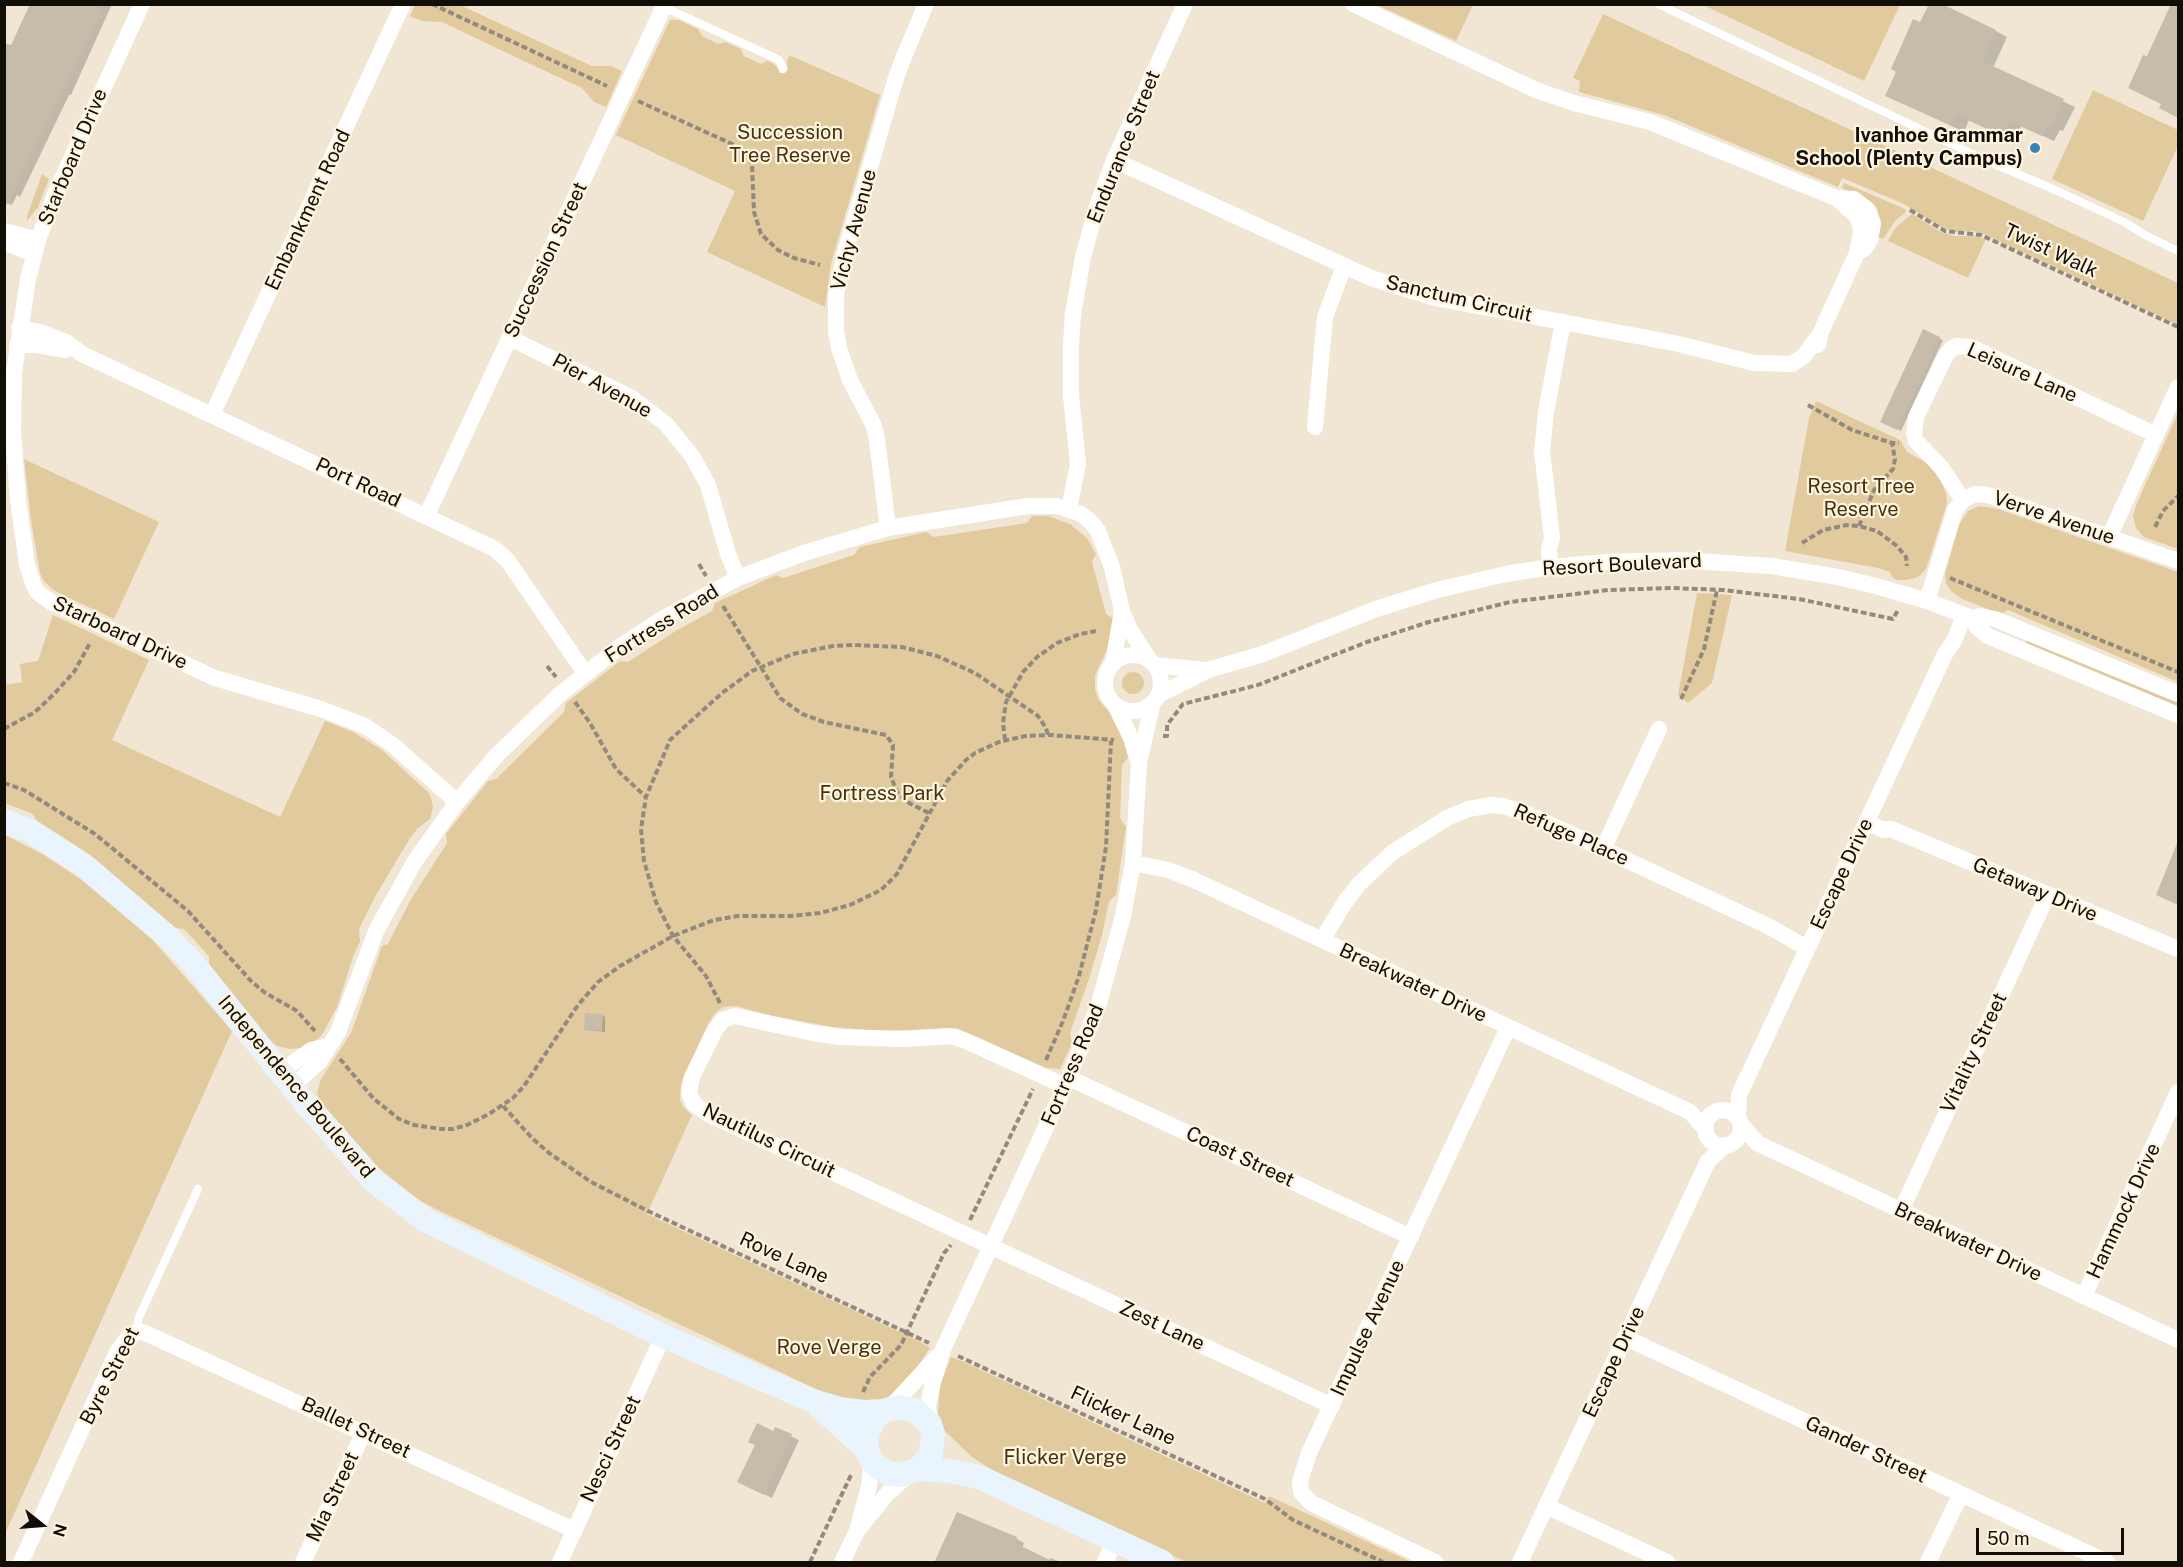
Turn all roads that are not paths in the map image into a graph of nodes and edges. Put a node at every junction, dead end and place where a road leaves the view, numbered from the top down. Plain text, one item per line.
1 (142, 4) edge
2 (403, 4) edge
3 (926, 4) edge
4 (1185, 4) edge
5 (1353, 4) edge
6 (1658, 4) edge
7 (665, 6) edge
8 (783, 69) dead end
9 (1114, 159) junction
10 (4, 231) edge
11 (4, 242) edge
12 (36, 247) junction
13 (2178, 251) edge
14 (1344, 266) junction
15 (1563, 322) junction
16 (19, 328) junction
17 (510, 338) junction
18 (17, 345) junction
19 (82, 354) junction
20 (2178, 387) edge
21 (212, 415) junction
22 (1315, 427) dead end
23 (2156, 435) junction
24 (1963, 500) junction
25 (1069, 508) junction
26 (427, 515) junction
27 (888, 528) junction
28 (2109, 537) junction
29 (2178, 561) edge
30 (1555, 566) junction
31 (738, 578) junction
32 (1927, 601) junction
33 (1122, 610) junction
34 (1964, 615) junction
35 (2020, 629) junction
36 (2013, 646) junction
37 (1152, 662) junction
38 (1113, 663) junction
39 (1208, 670) junction
40 (585, 673) junction
41 (2178, 694) edge
42 (1155, 699) junction
43 (1115, 705) junction
44 (2178, 715) edge
45 (1659, 729) dead end
46 (1137, 738) junction
47 (457, 802) junction
48 (1868, 819) junction
49 (4, 821) edge
50 (1603, 849) junction
51 (1132, 863) junction
52 (2047, 896) junction
53 (1322, 940) junction
54 (1809, 945) junction
55 (2178, 948) edge
56 (1508, 1028) junction
57 (286, 1080) junction
58 (1067, 1082) junction
59 (2178, 1092) edge
60 (1739, 1095) junction
61 (1718, 1111) junction
62 (1690, 1112) junction
63 (1739, 1121) junction
64 (1707, 1132) junction
65 (1757, 1143) junction
66 (1729, 1144) junction
67 (1708, 1161) junction
68 (198, 1189) dead end
69 (1901, 1210) junction
70 (1411, 1237) junction
71 (991, 1246) junction
72 (2084, 1296) junction
73 (136, 1332) junction
74 (663, 1336) junction
75 (1626, 1338) junction
76 (2178, 1340) edge
77 (943, 1349) junction
78 (813, 1401) junction
79 (1332, 1406) junction
80 (886, 1410) junction
81 (931, 1429) junction
82 (364, 1432) junction
83 (870, 1455) junction
84 (914, 1471) junction
85 (979, 1477) junction
86 (1961, 1494) junction
87 (1546, 1506) junction
88 (574, 1530) junction
89 (856, 1531) junction
90 (1110, 1552) edge
91 (21, 1563) edge
92 (303, 1563) edge
93 (560, 1563) edge
94 (842, 1563) edge
95 (1162, 1563) edge
96 (1435, 1563) edge
97 (1520, 1563) edge
98 (1667, 1563) edge
99 (1928, 1563) edge
100 (2108, 1563) edge

1 - 12 street, Starboard Drive
2 - 21 street, Embankment Road
3 - 27 street, Vichy Avenue
4 - 9 street, Endurance Street
5 - 15 street, Sanctum Circuit
6 - 13 lane
7 - 8 lane
7 - 17 street, Succession Street
9 - 14 street, Sanctum Circuit
9 - 25 street, Endurance Street
10 - 12 street
11 - 12 street
12 - 16 street, Starboard Drive
14 - 15 street, Sanctum Circuit
14 - 22 street
15 - 30 street
16 - 18 street, Starboard Drive
16 - 19 street, Port Road
17 - 26 street, Succession Street
17 - 31 street, Pier Avenue
18 - 19 street, Port Road
18 - 47 street, Starboard Drive
19 - 21 street, Port Road
20 - 23 street
21 - 26 street, Port Road
23 - 24 street, Leisure Lane
23 - 28 street
24 - 28 street, Verve Avenue
24 - 32 street, Verve Avenue
25 - 27 street, Fortress Road
25 - 33 street, Fortress Road
26 - 40 street, Port Road
27 - 31 street, Fortress Road
28 - 29 street, Verve Avenue
30 - 32 street, Resort Boulevard
30 - 39 street, Resort Boulevard
31 - 40 street, Fortress Road
32 - 34 street, Resort Boulevard
33 - 37 street, Fortress Road
33 - 38 street, Fortress Road
34 - 35 street, Resort Boulevard
34 - 36 street, Resort Boulevard
34 - 48 street, Escape Drive
35 - 36 street
35 - 41 street, Resort Boulevard
36 - 44 street, Resort Boulevard
37 - 38 street
37 - 39 street, Resort Boulevard
37 - 42 street
38 - 43 street
39 - 42 street, Resort Boulevard
40 - 47 street, Fortress Road
42 - 43 street
42 - 46 street
43 - 46 street, Fortress Road
45 - 50 street
46 - 51 street, Fortress Road
47 - 57 street, Fortress Road
48 - 52 street, Getaway Drive
48 - 54 street, Escape Drive
49 - 57 street, Independence Boulevard
50 - 53 street, Refuge Place
50 - 54 street, Refuge Place
51 - 53 street, Breakwater Drive
51 - 58 street, Fortress Road
52 - 55 street, Getaway Drive
52 - 69 street, Vitality Street
53 - 56 street, Breakwater Drive
54 - 60 street, Escape Drive
56 - 62 street, Breakwater Drive
56 - 70 street, Impulse Avenue
57 - 74 street, Independence Boulevard
58 - 70 street, Coast Street
58 - 71 street, Fortress Road
58 - 71 street, Nautilus Circuit
59 - 72 street, Hammock Drive
60 - 61 street, Escape Drive
60 - 63 street, Escape Drive
61 - 62 street, Breakwater Drive
61 - 63 street
61 - 64 street
62 - 64 street, Breakwater Drive
63 - 65 street, Breakwater Drive
63 - 66 street
64 - 66 street
64 - 67 street, Escape Drive
65 - 66 street, Breakwater Drive
65 - 69 street, Breakwater Drive
66 - 67 street, Escape Drive
67 - 75 street, Escape Drive
68 - 73 lane, Byre Street
69 - 72 street, Breakwater Drive
70 - 79 street, Impulse Avenue
71 - 77 street, Fortress Road
71 - 79 street, Zest Lane
72 - 76 street, Breakwater Drive
73 - 82 street, Ballet Street
73 - 91 street, Byre Street
74 - 78 street, Independence Boulevard
74 - 88 street, Nesci Street
75 - 86 street, Gander Street
75 - 87 street, Escape Drive
77 - 80 street, Fortress Road
77 - 81 street, Fortress Road
78 - 80 street, Independence Boulevard
78 - 83 street, Independence Boulevard
79 - 96 street, Impulse Avenue
80 - 81 street
80 - 83 street
81 - 84 street
81 - 85 street
82 - 88 street, Ballet Street
82 - 92 street, Mia Street
83 - 84 street
83 - 89 street
84 - 85 street
84 - 89 street
85 - 90 street
86 - 99 street
86 - 100 street, Gander Street
87 - 97 street, Escape Drive
87 - 98 street
88 - 93 street, Nesci Street
89 - 94 street
90 - 95 street

